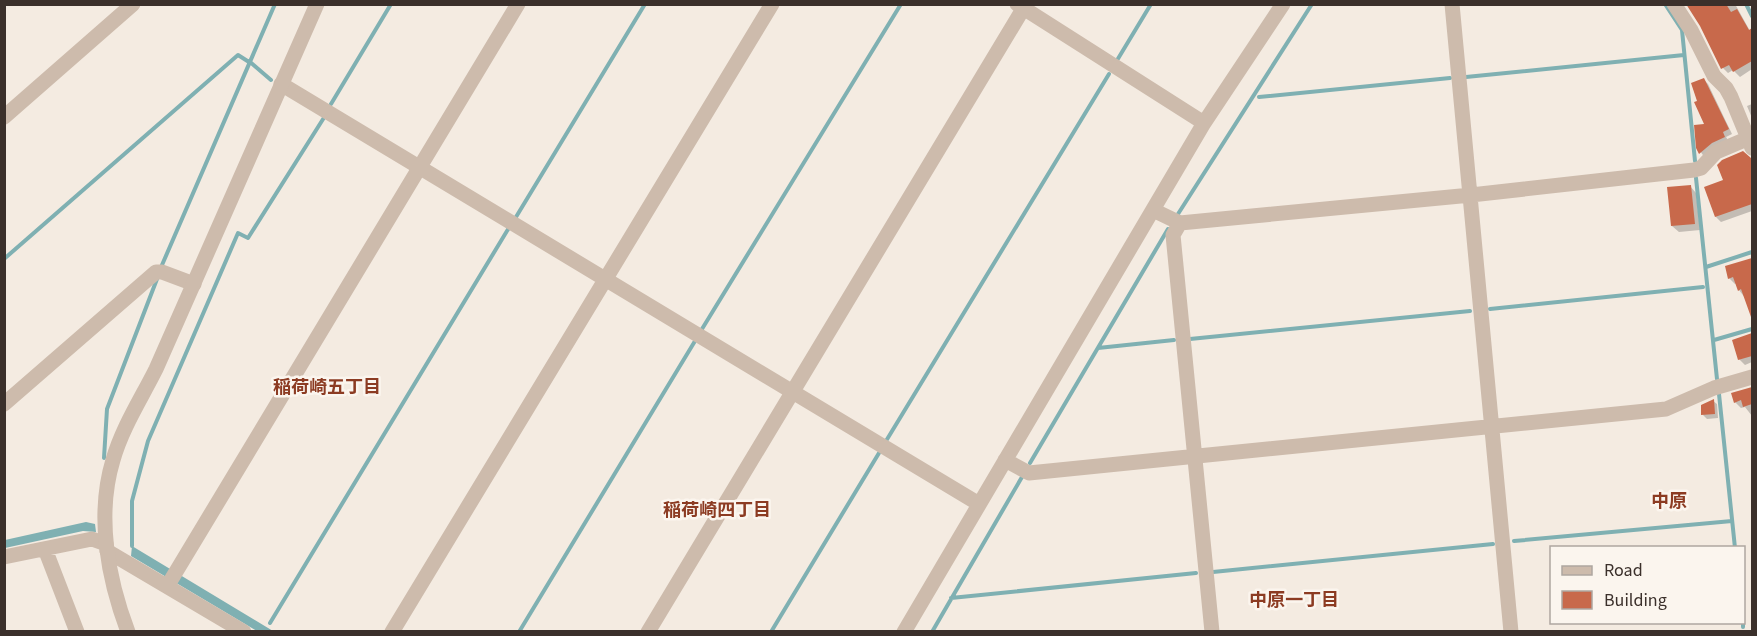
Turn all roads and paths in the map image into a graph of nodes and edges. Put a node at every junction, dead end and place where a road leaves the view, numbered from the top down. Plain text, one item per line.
1 (133, 4) edge
2 (317, 4) edge
3 (518, 4) edge
4 (772, 4) edge
5 (1283, 4) edge
6 (1452, 4) edge
7 (1674, 4) edge
8 (1022, 6) edge
9 (281, 84) junction
10 (4, 117) edge
11 (1204, 123) junction
12 (1751, 143) edge
13 (420, 166) junction
14 (1471, 195) junction
15 (1153, 210) junction
16 (1180, 223) junction
17 (606, 279) junction
18 (194, 285) junction
19 (1752, 377) edge
20 (791, 391) junction
21 (4, 404) edge
22 (1491, 426) junction
23 (1195, 458) junction
24 (1005, 460) junction
25 (979, 504) junction
26 (107, 547) junction
27 (45, 549) junction
28 (4, 557) edge
29 (168, 585) junction
30 (77, 632) edge
31 (128, 632) edge
32 (244, 632) edge
33 (392, 632) edge
34 (648, 632) edge
35 (904, 632) edge
36 (1212, 632) edge
37 (1511, 632) edge

1 - 10 street
2 - 9 street
3 - 13 street
4 - 17 street
5 - 11 street
6 - 14 street
7 - 12 street
8 - 11 street
8 - 20 street
9 - 13 street
9 - 18 street
11 - 15 street
12 - 14 street
13 - 17 street
13 - 29 street
14 - 16 street
14 - 22 street
15 - 16 street
15 - 24 street
16 - 23 street
17 - 20 street
17 - 33 street
18 - 21 street
18 - 26 street
19 - 22 street
20 - 25 street
20 - 34 street
22 - 23 street
22 - 37 street
23 - 24 street
23 - 36 street
24 - 25 street
25 - 35 street
26 - 27 street
26 - 29 street
26 - 31 street
27 - 28 street
27 - 30 street
29 - 32 street

